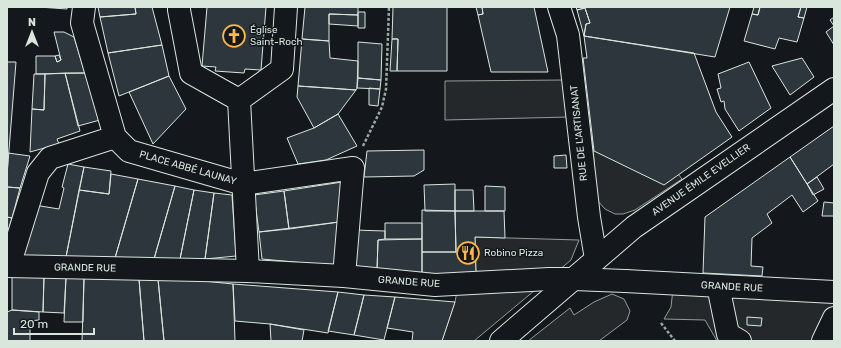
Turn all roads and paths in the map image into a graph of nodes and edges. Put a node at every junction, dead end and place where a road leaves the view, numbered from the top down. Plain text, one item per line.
1 (84, 7) edge
2 (179, 7) edge
3 (286, 7) edge
4 (389, 7) edge
5 (560, 7) edge
6 (834, 89) edge
7 (239, 100) junction
8 (115, 137) junction
9 (353, 168) junction
10 (243, 184) junction
11 (596, 259) junction
12 (8, 266) edge
13 (248, 271) junction
14 (344, 276) junction
15 (574, 279) junction
16 (718, 286) junction
17 (834, 292) edge
18 (834, 318) edge
19 (725, 321) junction
20 (661, 323) dead end
21 (501, 341) edge
22 (674, 341) edge
23 (716, 341) edge
24 (740, 341) edge
25 (824, 341) edge

1 - 8 street
2 - 7 street
3 - 7 street
4 - 9 path
5 - 11 street, RUE DE L'ARTISANAT
6 - 11 street, AVENUE ÉMILE EVELLIER
7 - 10 street, PLACE ABBÉ LAUNAY
8 - 10 street, PLACE ABBÉ LAUNAY
8 - 12 street
9 - 10 street, PLACE ABBÉ LAUNAY
9 - 14 street
10 - 13 street
11 - 15 street, AVENUE ÉMILE EVELLIER
12 - 13 street, GRANDE RUE
13 - 14 street, GRANDE RUE
14 - 15 street, GRANDE RUE
15 - 16 street, GRANDE RUE
15 - 21 street, AVENUE ÉMILE EVELLIER
16 - 17 street, GRANDE RUE
16 - 19 street
18 - 25 street
19 - 23 street
19 - 24 street
20 - 22 path

